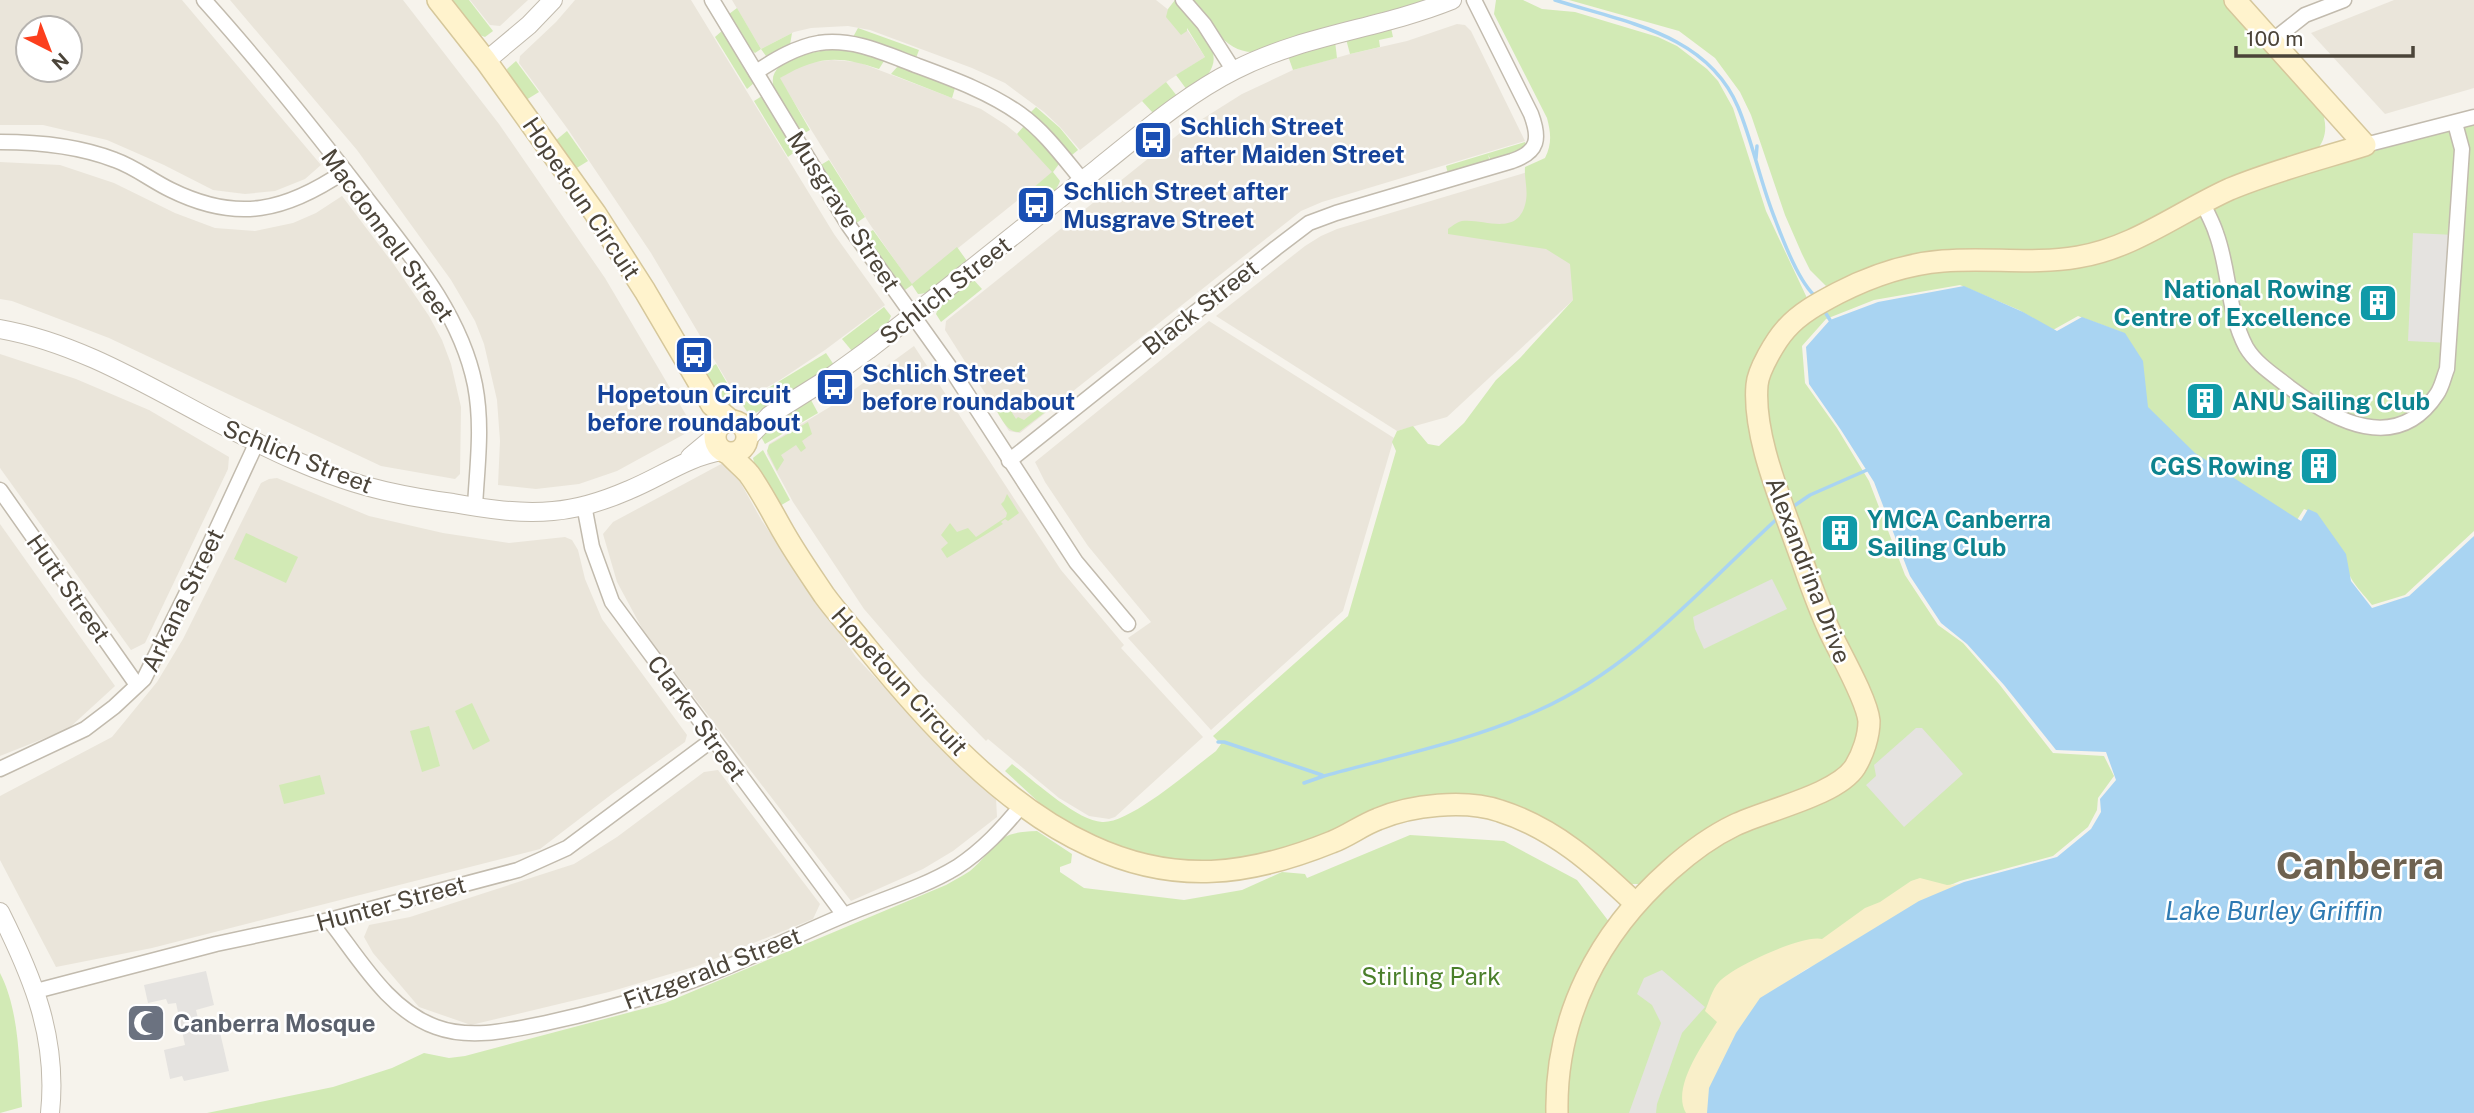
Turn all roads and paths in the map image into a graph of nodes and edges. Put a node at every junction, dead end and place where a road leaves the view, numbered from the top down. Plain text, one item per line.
1 (205, 0) edge
2 (438, 0) edge
3 (553, 0) edge
4 (712, 0) edge
5 (1184, 0) edge
6 (1452, 0) edge
7 (1474, 0) edge
8 (2235, 0) edge
9 (2344, 0) edge
10 (2272, 41) junction
11 (486, 61) junction
12 (1234, 71) junction
13 (756, 72) junction
14 (2338, 114) junction
15 (2474, 117) edge
16 (2455, 123) junction
17 (0, 142) edge
18 (2365, 145) junction
19 (2319, 159) junction
20 (345, 171) junction
21 (1082, 180) junction
22 (2203, 203) junction
23 (913, 315) junction
24 (0, 329) edge
25 (730, 437) junction
26 (257, 442) junction
27 (1009, 461) junction
28 (0, 490) edge
29 (584, 505) junction
30 (475, 507) junction
31 (1128, 624) dead end
32 (137, 685) junction
33 (712, 740) junction
34 (0, 769) edge
35 (1022, 805) junction
36 (1635, 903) junction
37 (0, 912) edge
38 (844, 915) junction
39 (329, 920) junction
40 (36, 991) junction
41 (50, 1113) edge
42 (1558, 1113) edge

1 - 20 street, Macdonnell Street
2 - 11 main road, Hopetoun Circuit
3 - 11 street
4 - 13 street, Musgrave Street
5 - 12 street
6 - 12 street, Schlich Street
7 - 27 street, Black Street
8 - 10 main road
9 - 10 street
10 - 14 main road
11 - 25 main road, Hopetoun Circuit
12 - 21 street, Schlich Street
13 - 21 street
13 - 23 street, Musgrave Street
14 - 18 main road
14 - 19 main road
15 - 16 street
16 - 18 street
16 - 22 street
17 - 20 street
18 - 19 main road, Alexandrina Drive
19 - 22 main road, Alexandrina Drive
20 - 30 street, Macdonnell Street
21 - 23 street, Schlich Street
22 - 36 main road, Alexandrina Drive
23 - 25 street, Schlich Street
23 - 27 street, Musgrave Street
24 - 26 street, Schlich Street
25 - 29 street, Schlich Street
25 - 35 main road, Hopetoun Circuit
26 - 30 street, Schlich Street
26 - 32 street, Arkana Street
27 - 31 street, Musgrave Street
28 - 32 street, Hutt Street
29 - 30 street, Schlich Street
29 - 33 street, Clarke Street
32 - 34 street, Arkana Street
33 - 38 street, Clarke Street
33 - 39 street, Hunter Street
35 - 36 main road, Hopetoun Circuit
35 - 38 street, Fitzgerald Street
36 - 42 main road, Alexandrina Drive
37 - 40 street
38 - 39 street, Fitzgerald Street
39 - 40 street, Hunter Street
40 - 41 street

